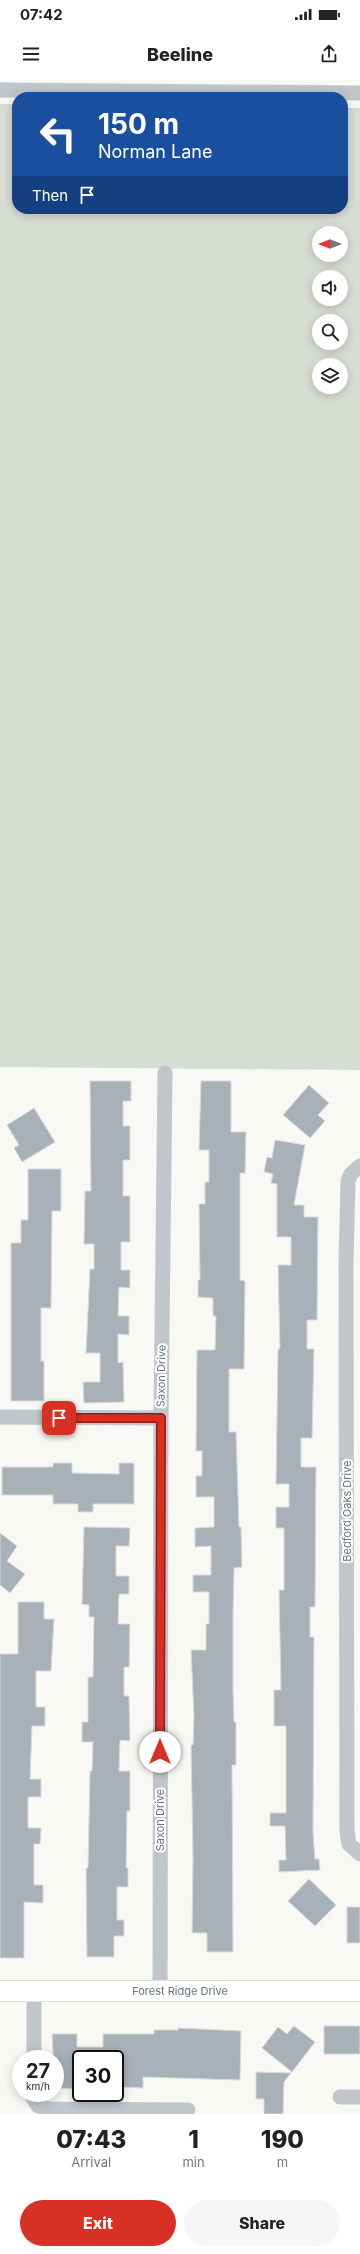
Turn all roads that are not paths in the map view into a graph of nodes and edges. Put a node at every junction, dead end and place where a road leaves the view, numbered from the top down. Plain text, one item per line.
1 (0, 90) edge
2 (240, 92) edge
3 (348, 93) edge
4 (360, 93) edge
5 (165, 1072) dead end
6 (359, 1167) edge
7 (353, 1359) edge
8 (0, 1417) edge
9 (161, 1418) junction
10 (353, 1557) edge
11 (360, 1854) edge
12 (0, 1991) edge
13 (34, 1991) junction
14 (160, 1991) junction
15 (360, 1991) edge
16 (34, 2050) edge
17 (340, 2097) dead end
18 (360, 2097) edge
19 (36, 2102) edge
20 (188, 2110) dead end

1 - 2 street
3 - 4 street
5 - 9 street, Saxon Drive
6 - 7 street, Bedford Oaks Drive
7 - 10 street, Bedford Oaks Drive
8 - 9 street
9 - 14 street, Saxon Drive
10 - 11 street, Bedford Oaks Drive
12 - 13 main road, Forest Ridge Drive
13 - 14 main road, Forest Ridge Drive
13 - 16 street
14 - 15 main road, Forest Ridge Drive
17 - 18 street
19 - 20 street

